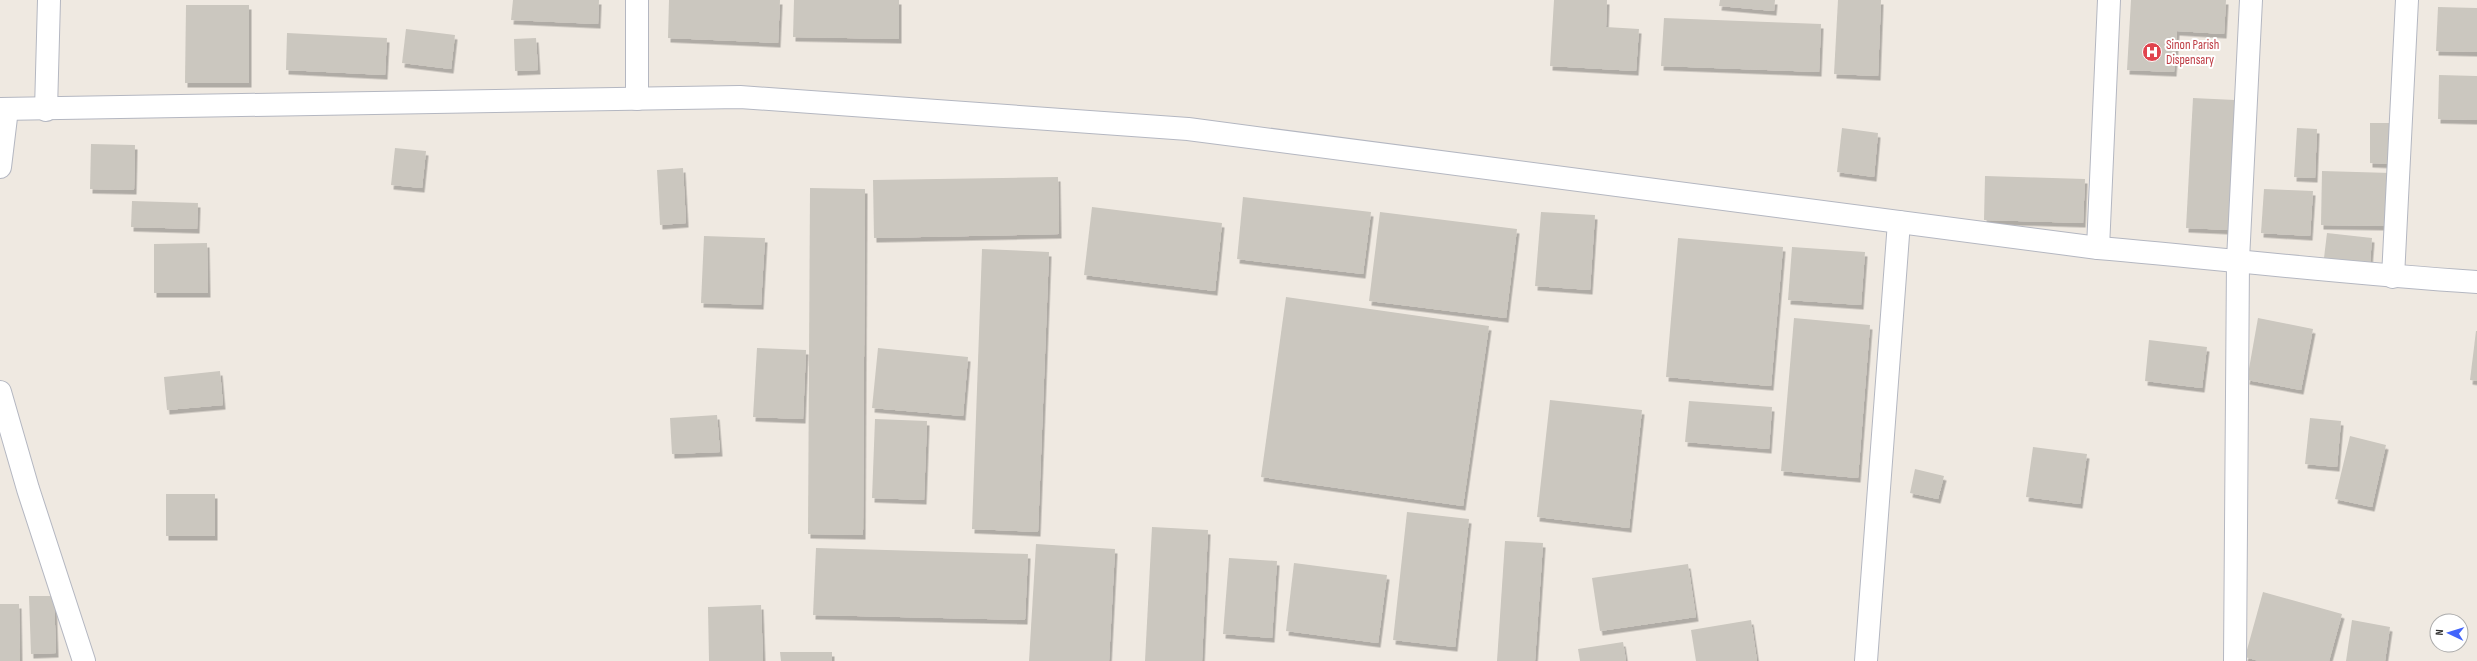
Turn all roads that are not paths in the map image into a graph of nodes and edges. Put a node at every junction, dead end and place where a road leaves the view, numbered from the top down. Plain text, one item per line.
1 (49, 0) edge
2 (637, 0) edge
3 (2109, 0) edge
4 (2251, 0) edge
5 (2407, 0) edge
6 (638, 99) junction
7 (3, 109) edge
8 (46, 110) junction
9 (0, 167) edge
10 (1899, 222) junction
11 (2098, 248) junction
12 (2238, 260) junction
13 (2394, 277) junction
14 (2477, 282) edge
15 (0, 392) edge
16 (84, 661) edge
17 (1866, 661) edge
18 (2235, 661) edge

1 - 8 street
2 - 6 street
3 - 11 street
4 - 12 street
5 - 13 street
6 - 8 street
6 - 10 street
7 - 8 street
7 - 9 street
10 - 11 street
10 - 17 street
11 - 12 street
12 - 13 street
12 - 18 street
13 - 14 street
15 - 16 street

